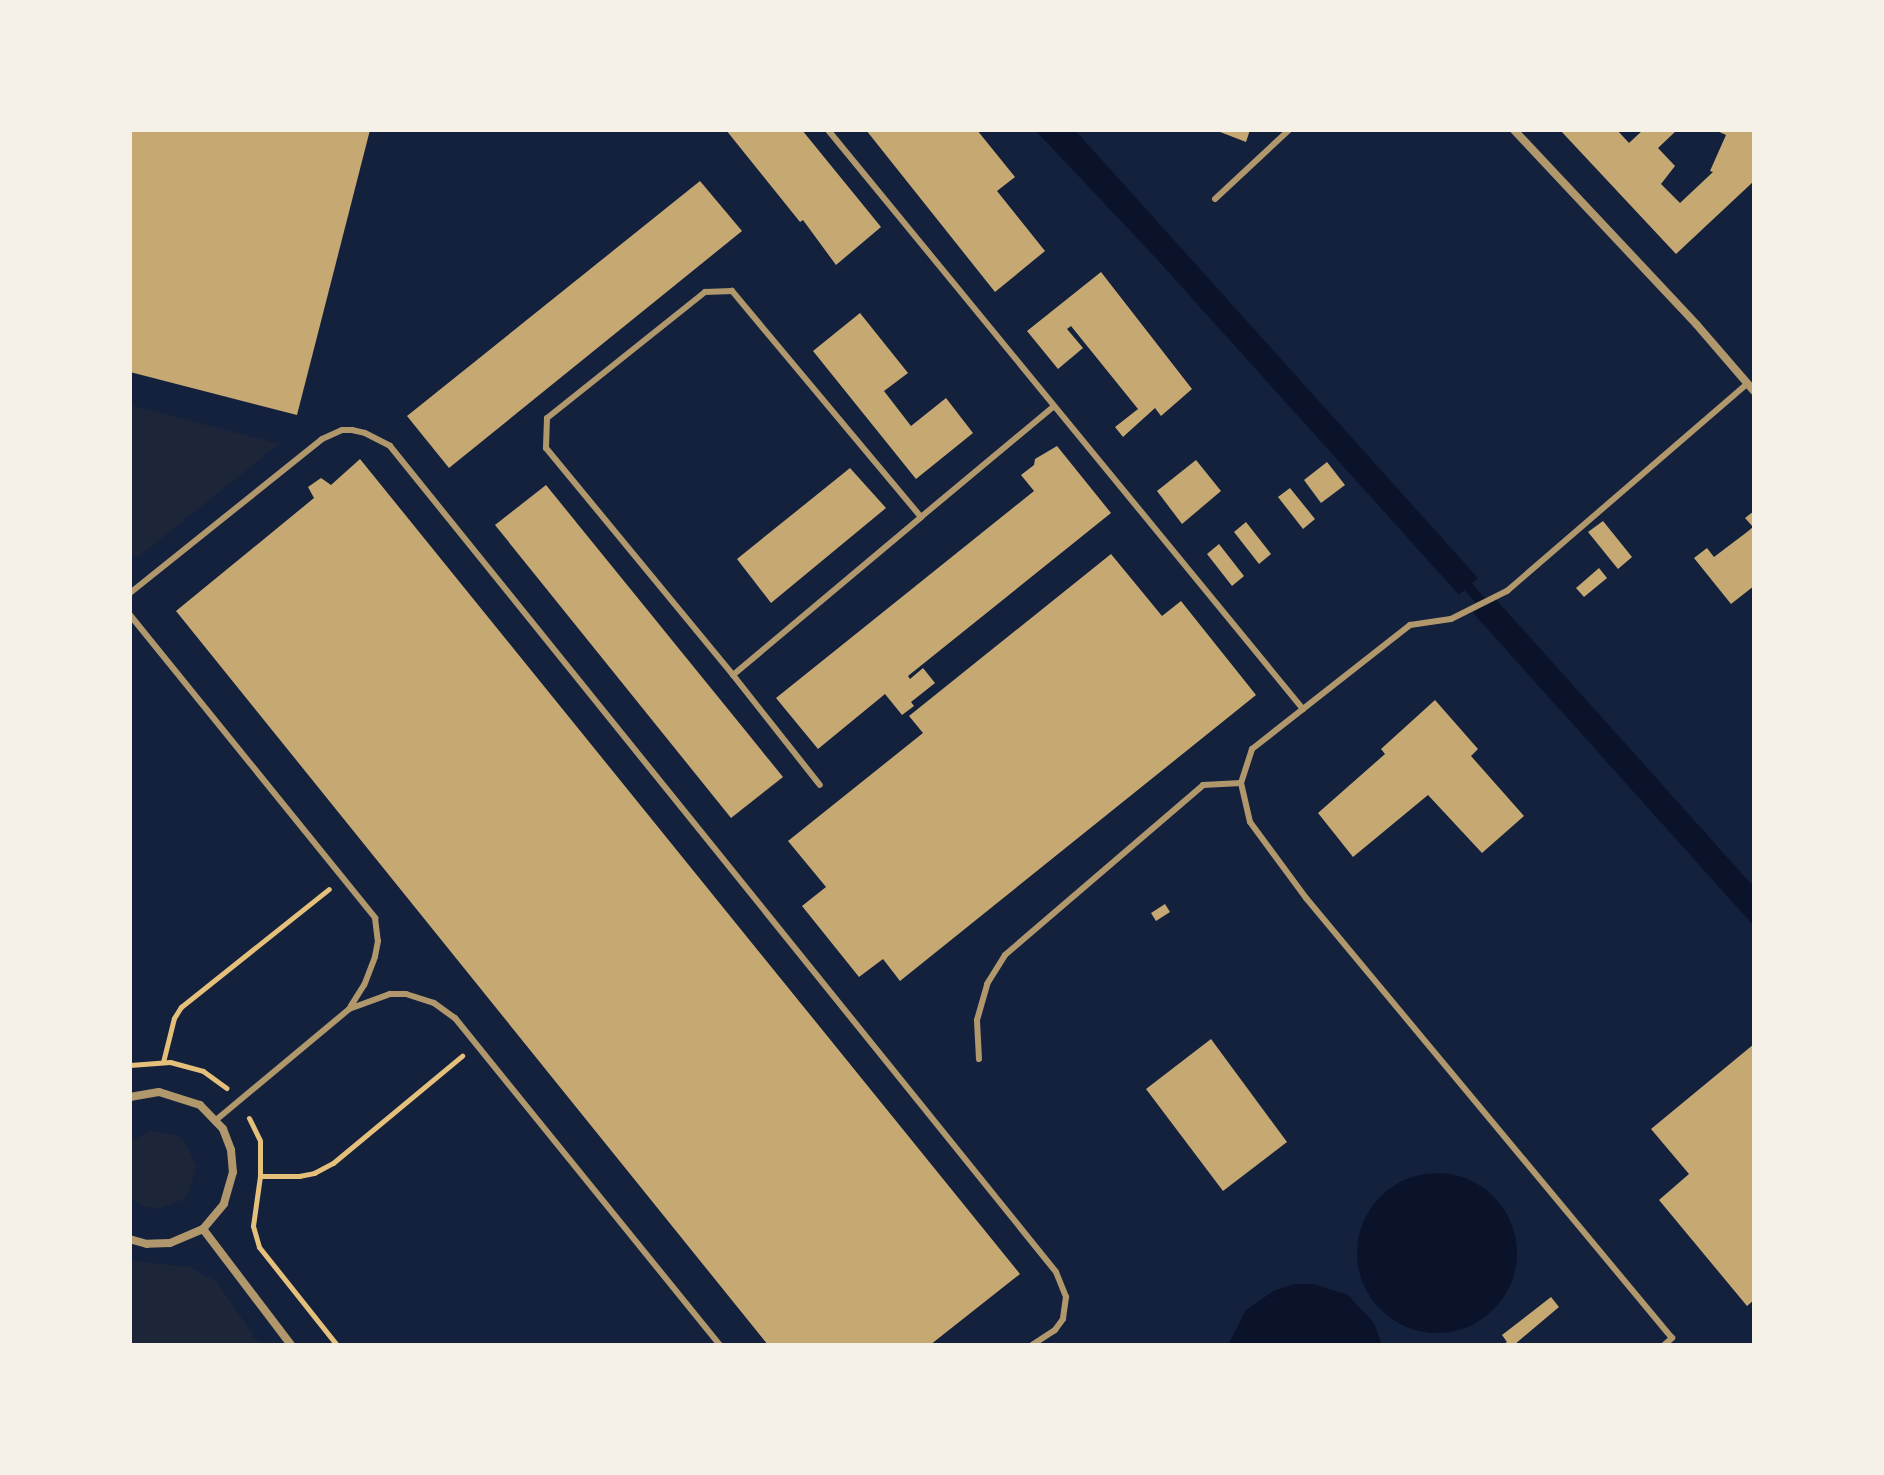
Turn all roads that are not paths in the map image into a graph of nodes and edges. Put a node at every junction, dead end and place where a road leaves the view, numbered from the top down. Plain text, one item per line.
1 (828, 130) edge
2 (1289, 130) edge
3 (1514, 130) edge
4 (1215, 199) dead end
5 (1751, 387) edge
6 (1054, 406) junction
7 (921, 517) junction
8 (130, 593) edge
9 (130, 615) edge
10 (733, 675) junction
11 (1303, 709) junction
12 (1241, 783) junction
13 (820, 785) dead end
14 (349, 1009) junction
15 (979, 1059) dead end
16 (130, 1097) edge
17 (216, 1120) junction
18 (203, 1229) junction
19 (130, 1239) edge
20 (291, 1345) edge
21 (720, 1345) edge
22 (1032, 1345) edge
23 (1664, 1345) edge

1 - 6 lane
2 - 4 lane
3 - 5 street
5 - 11 lane
6 - 7 lane
6 - 11 lane
7 - 10 lane
7 - 10 lane
8 - 22 lane
9 - 14 lane
10 - 13 lane
11 - 12 lane
12 - 15 lane
12 - 23 lane
14 - 17 lane
14 - 21 lane
16 - 17 street
17 - 18 street
18 - 19 street
18 - 20 street

